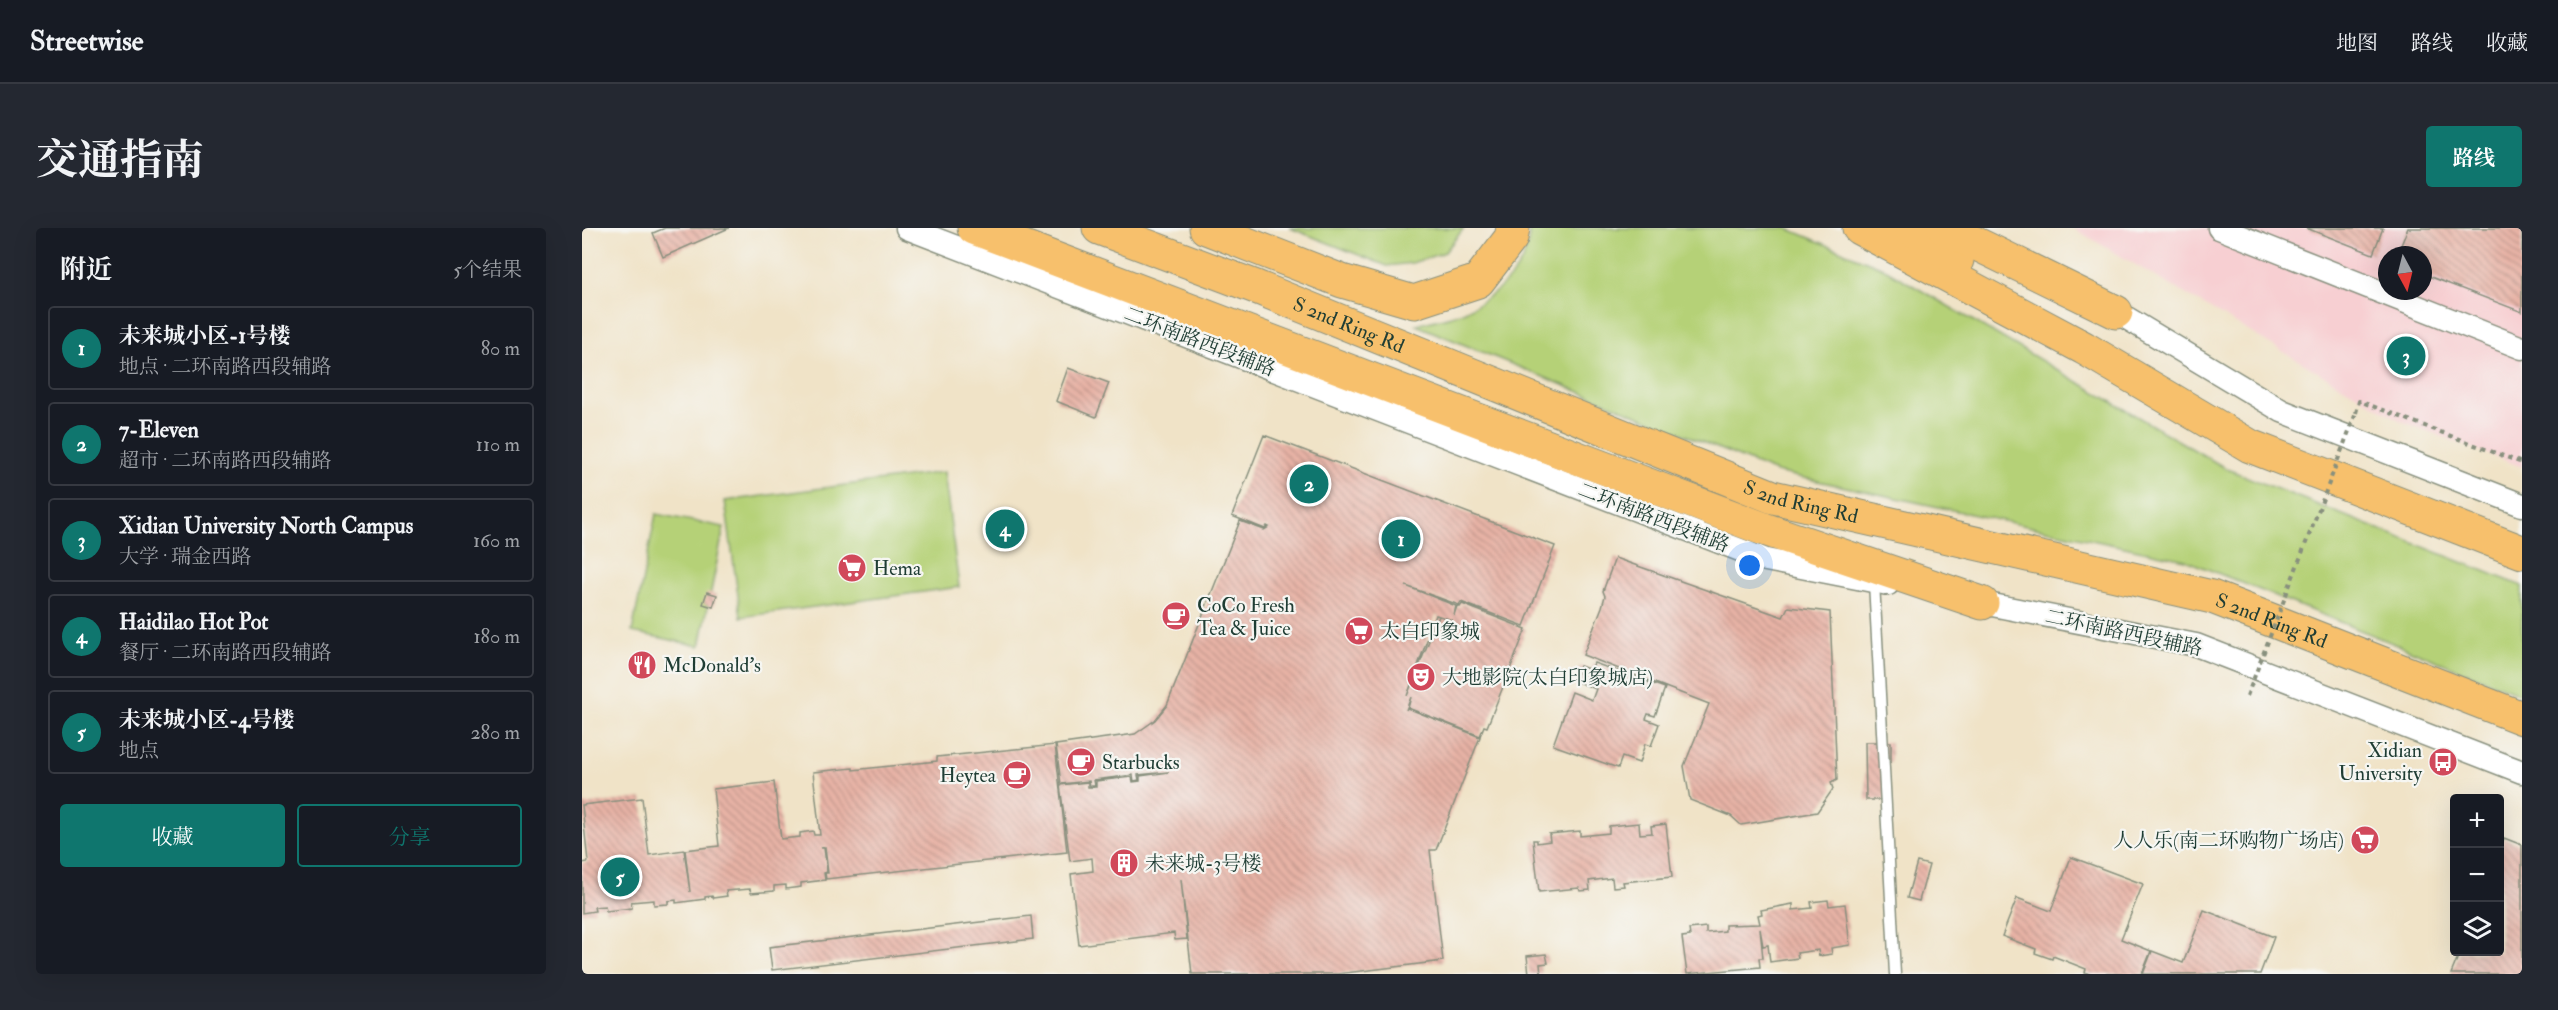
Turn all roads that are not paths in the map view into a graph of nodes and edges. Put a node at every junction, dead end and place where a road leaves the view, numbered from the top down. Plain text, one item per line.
1 (907, 228) edge
2 (974, 228) edge
3 (1099, 228) edge
4 (1189, 228) edge
5 (1206, 228) edge
6 (1513, 228) edge
7 (1859, 228) edge
8 (1911, 228) edge
9 (1944, 228) edge
10 (1974, 228) edge
11 (2219, 228) edge
12 (1342, 281) junction
13 (1256, 287) junction
14 (2116, 312) junction
15 (2084, 348) junction
16 (2522, 348) edge
17 (2522, 505) edge
18 (1764, 529) junction
19 (2522, 552) edge
20 (2025, 555) junction
21 (1874, 582) junction
22 (1982, 603) junction
23 (2522, 718) edge
24 (2522, 772) edge
25 (1894, 974) edge

1 - 21 street, 二环南路西段辅路
2 - 18 highway
3 - 13 highway, S 2nd Ring Rd
4 - 13 highway
5 - 12 highway
6 - 12 highway
7 - 15 highway
8 - 15 highway
9 - 14 highway
10 - 14 street
11 - 16 street
12 - 13 highway
13 - 20 highway, S 2nd Ring Rd
14 - 17 street
15 - 19 highway
18 - 20 highway
18 - 22 highway
20 - 23 highway, S 2nd Ring Rd
21 - 22 street, 二环南路西段辅路
21 - 25 lane
22 - 24 street, 二环南路西段辅路

